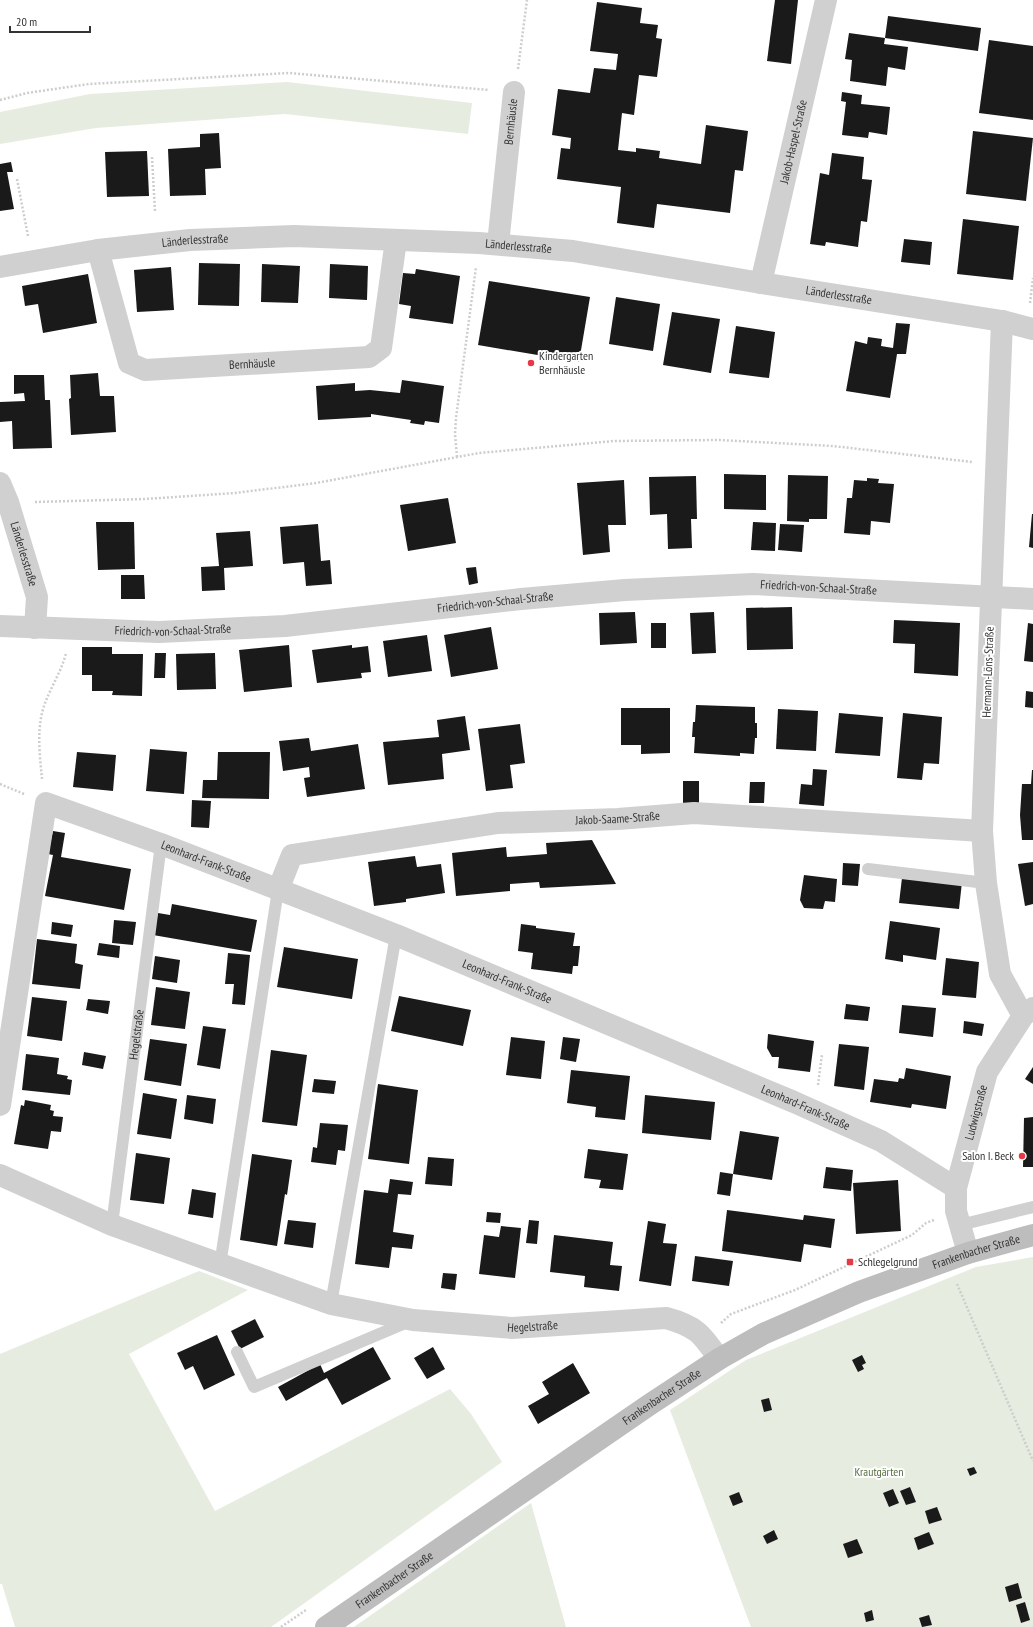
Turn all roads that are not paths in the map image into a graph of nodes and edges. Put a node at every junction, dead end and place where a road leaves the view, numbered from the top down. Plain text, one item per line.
1 (826, 0) edge
2 (514, 92) road end
3 (396, 240) junction
4 (488, 244) junction
5 (98, 250) junction
6 (0, 267) edge
7 (761, 283) junction
8 (1002, 321) junction
9 (1033, 329) edge
10 (4, 492) edge
11 (991, 596) junction
12 (1033, 598) edge
13 (0, 626) edge
14 (35, 628) junction
15 (982, 832) junction
16 (161, 844) junction
17 (868, 869) dead end
18 (986, 883) junction
19 (278, 890) junction
20 (396, 935) junction
21 (1028, 1012) edge
22 (0, 1104) edge
23 (0, 1175) edge
24 (956, 1188) junction
25 (1033, 1207) edge
26 (112, 1225) junction
27 (960, 1225) junction
28 (1033, 1235) edge
29 (968, 1253) junction
30 (220, 1265) junction
31 (331, 1304) junction
32 (413, 1320) junction
33 (237, 1352) dead end
34 (719, 1359) junction
35 (326, 1627) edge

1 - 7 street, Jakob-Haspel-Straße
2 - 4 street, Bernhäusle
3 - 4 street, Länderlesstraße
3 - 5 street, Länderlesstraße
3 - 5 street, Bernhäusle
4 - 7 street, Länderlesstraße
5 - 6 street, Länderlesstraße
7 - 8 street, Länderlesstraße
8 - 9 street, Länderlesstraße
8 - 11 street, Hermann-Löns-Straße
10 - 14 street, Länderlesstraße
11 - 12 street, Friedrich-von-Schaal-Straße
11 - 14 street, Friedrich-von-Schaal-Straße
11 - 15 street, Hermann-Löns-Straße
13 - 14 street, Friedrich-von-Schaal-Straße
15 - 18 street, Hermann-Löns-Straße
15 - 19 street, Jakob-Saame-Straße
16 - 19 street, Leonhard-Frank-Straße
16 - 22 street, Leonhard-Frank-Straße
16 - 26 lane, Hegelstraße
17 - 18 lane
18 - 21 street, Hermann-Löns-Straße
19 - 20 street, Leonhard-Frank-Straße
19 - 30 lane
20 - 24 street, Leonhard-Frank-Straße
20 - 31 lane
21 - 24 street, Ludwigstraße
23 - 26 street, Hegelstraße
24 - 27 street, Ludwigstraße
25 - 27 lane
26 - 30 street, Hegelstraße
27 - 29 street, Ludwigstraße
28 - 29 main road, Frankenbacher Straße
29 - 34 main road, Frankenbacher Straße
30 - 31 street, Hegelstraße
31 - 32 street, Hegelstraße
32 - 33 lane
32 - 34 street, Hegelstraße
34 - 35 main road, Frankenbacher Straße

